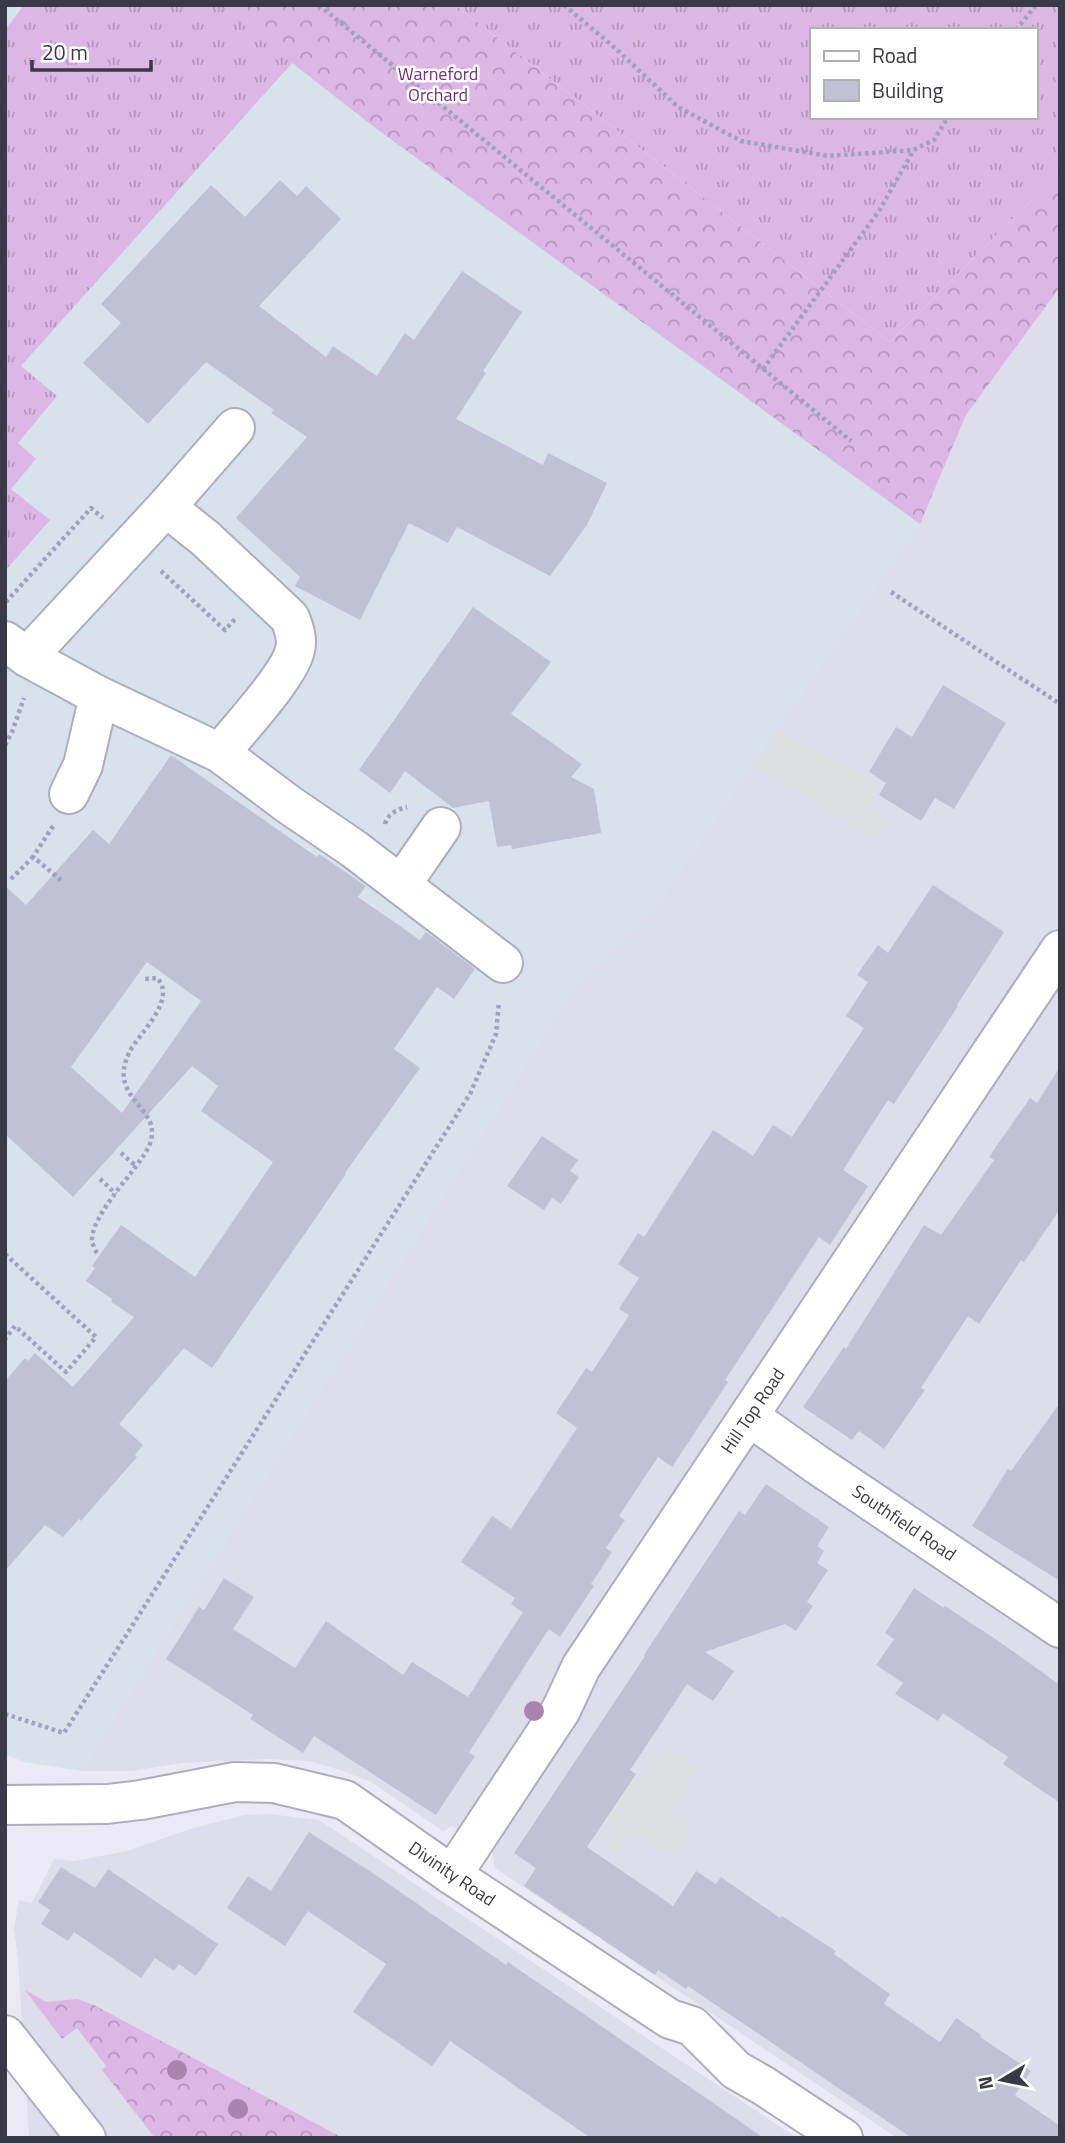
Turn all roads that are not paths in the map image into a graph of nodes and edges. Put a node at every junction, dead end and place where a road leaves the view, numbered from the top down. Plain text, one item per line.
1 (235, 428) dead end
2 (166, 507) junction
3 (23, 653) edge
4 (99, 696) junction
5 (220, 753) junction
6 (69, 794) road end
7 (441, 827) dead end
8 (401, 885) junction
9 (1060, 950) edge
10 (503, 963) road end
11 (750, 1417) junction
12 (1060, 1628) edge
13 (5, 1805) edge
14 (452, 1875) junction
15 (5, 2035) edge
16 (86, 2138) edge
17 (843, 2138) edge

1 - 2 street
2 - 3 street
2 - 5 street
3 - 4 street
4 - 5 street
4 - 6 street
5 - 8 street
7 - 8 street
8 - 10 street
9 - 11 street, Hill Top Road
11 - 12 street, Southfield Road
11 - 14 street, Hill Top Road
13 - 14 street, Divinity Road
14 - 17 street, Divinity Road
15 - 16 street

